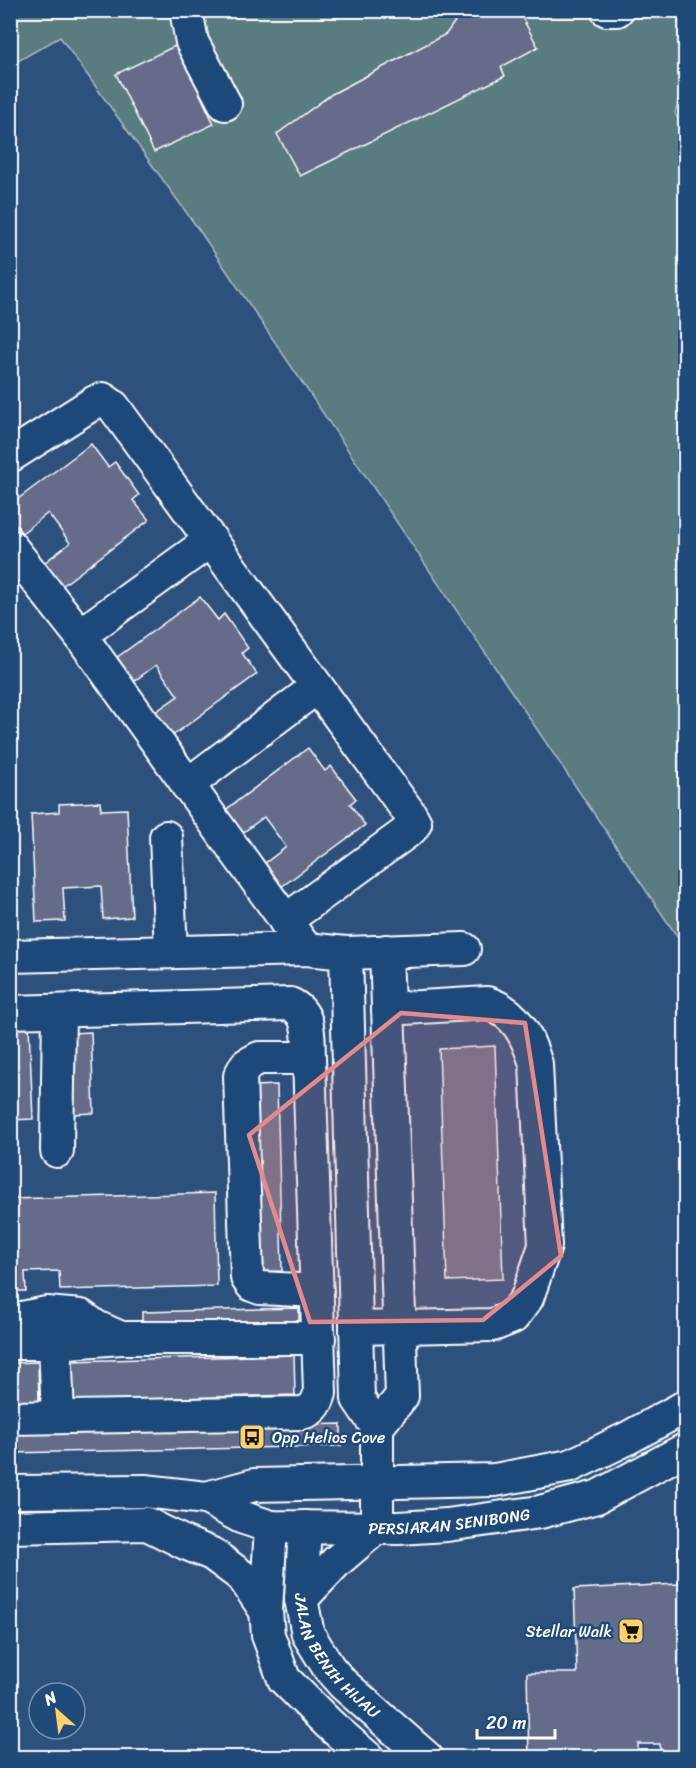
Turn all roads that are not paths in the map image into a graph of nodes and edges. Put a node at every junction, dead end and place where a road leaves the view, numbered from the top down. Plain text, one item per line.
1 (186, 10) edge
2 (608, 10) edge
3 (617, 10) edge
4 (225, 104) dead end
5 (10, 456) edge
6 (211, 540) junction
7 (10, 546) edge
8 (80, 635) junction
9 (317, 687) junction
10 (187, 785) junction
11 (166, 837) dead end
12 (285, 921) junction
13 (306, 949) junction
14 (464, 949) dead end
15 (386, 951) junction
16 (171, 952) junction
17 (346, 953) junction
18 (10, 956) edge
19 (388, 1009) junction
20 (59, 1011) junction
21 (10, 1012) edge
22 (309, 1059) junction
23 (57, 1151) dead end
24 (316, 1291) junction
25 (10, 1325) edge
26 (356, 1328) junction
27 (400, 1328) junction
28 (121, 1338) junction
29 (319, 1338) junction
30 (10, 1342) edge
31 (55, 1343) junction
32 (686, 1406) edge
33 (58, 1417) junction
34 (10, 1418) edge
35 (377, 1426) junction
36 (686, 1449) edge
37 (378, 1482) junction
38 (145, 1491) junction
39 (10, 1492) edge
40 (206, 1498) junction
41 (147, 1524) junction
42 (10, 1527) edge
43 (271, 1527) junction
44 (305, 1527) junction
45 (376, 1527) junction
46 (301, 1599) junction
47 (266, 1611) junction
48 (368, 1758) edge
49 (427, 1758) edge

1 - 4 street
2 - 3 street
5 - 6 street
6 - 8 street
6 - 9 street
7 - 8 street
8 - 10 street
9 - 10 street
9 - 12 street
10 - 12 street
11 - 16 street
12 - 13 street
13 - 16 street
13 - 17 street
14 - 15 street
15 - 17 street
15 - 19 street
16 - 18 street
17 - 26 street
19 - 27 street
19 - 27 street
20 - 21 street
20 - 22 street
20 - 23 street
22 - 24 street
22 - 24 street
24 - 29 street
25 - 28 street
26 - 27 street
26 - 35 street
27 - 35 street
28 - 29 street
28 - 31 street
29 - 33 street
30 - 31 street
31 - 33 street
32 - 37 street, PERSIARAN SENIBONG
33 - 34 street
35 - 37 street
36 - 45 street, PERSIARAN SENIBONG
37 - 40 street, PERSIARAN SENIBONG
37 - 45 street
38 - 39 street, PERSIARAN SENIBONG
38 - 40 street, PERSIARAN SENIBONG
38 - 41 street
40 - 43 street, PERSIARAN SENIBONG
41 - 42 street
41 - 47 street
43 - 44 street, PERSIARAN SENIBONG
43 - 47 street
44 - 45 street, PERSIARAN SENIBONG
44 - 46 street, JALAN BENIH HIJAU
45 - 46 street
46 - 49 street, JALAN BENIH HIJAU
47 - 48 street

